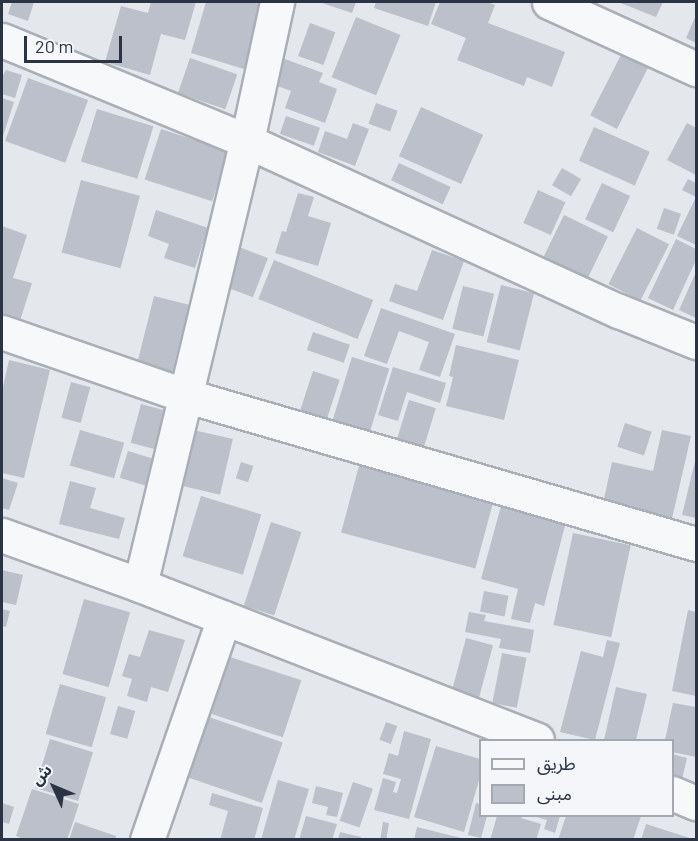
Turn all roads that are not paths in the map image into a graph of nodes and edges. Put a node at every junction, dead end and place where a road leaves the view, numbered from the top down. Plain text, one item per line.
1 (277, 2) edge
2 (549, 2) edge
3 (2, 40) edge
4 (696, 69) edge
5 (247, 141) junction
6 (2, 332) edge
7 (696, 342) edge
8 (187, 396) junction
9 (2, 534) edge
10 (696, 544) edge
11 (140, 585) junction
12 (224, 618) junction
13 (532, 739) edge
14 (674, 794) edge
15 (696, 803) edge
16 (147, 840) edge

1 - 5 street
2 - 4 street
3 - 5 street
5 - 7 street
5 - 8 street
6 - 8 street
8 - 10 street
8 - 11 street
9 - 11 street
11 - 12 street
12 - 13 street
12 - 16 street
14 - 15 street

